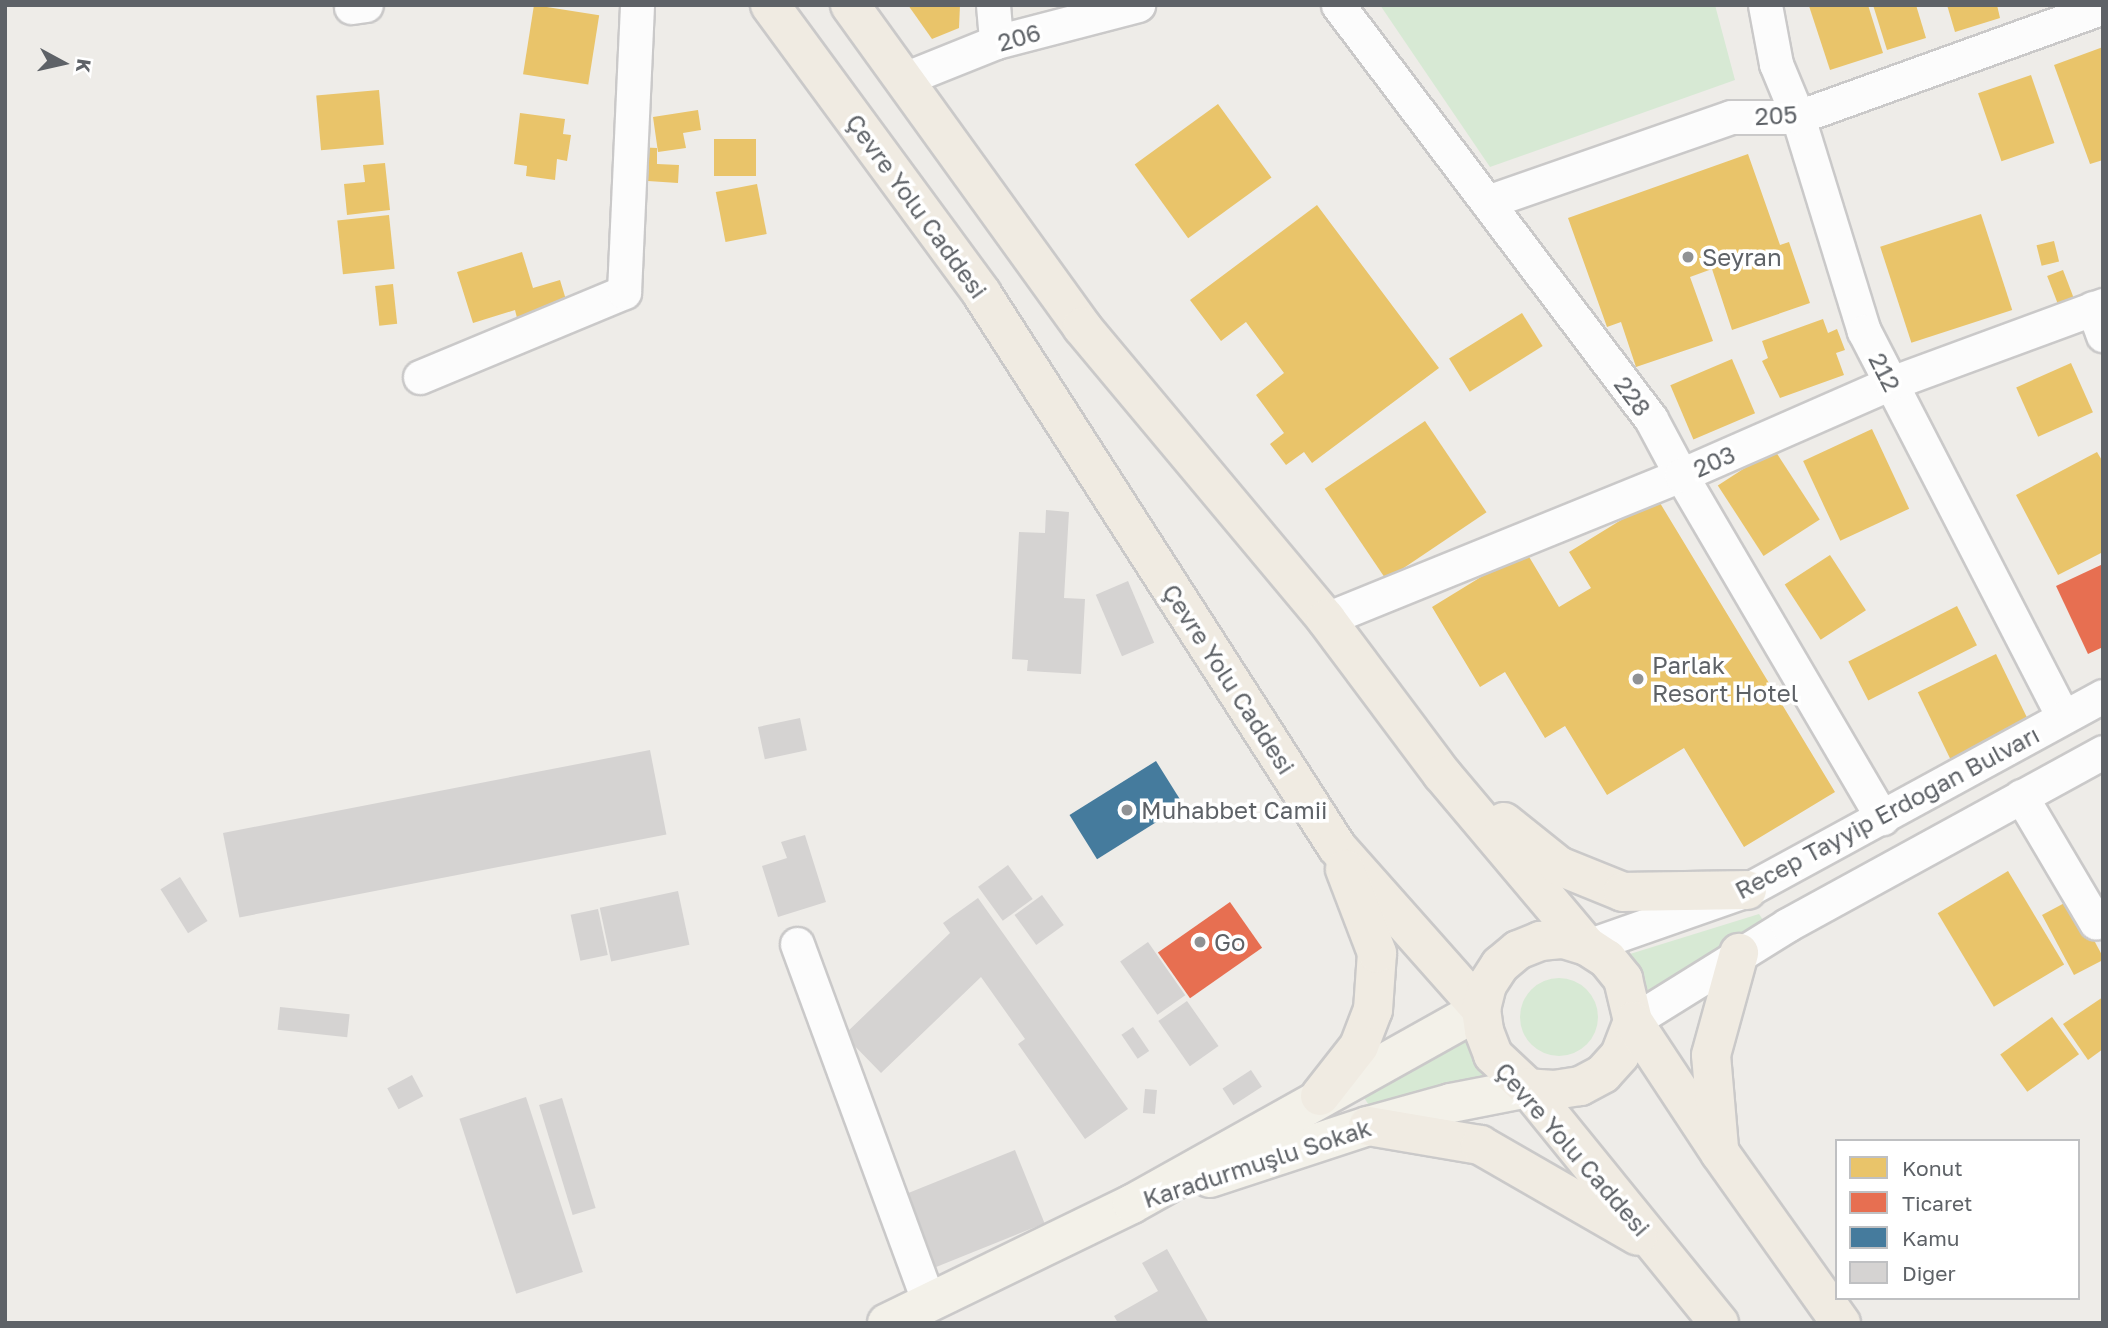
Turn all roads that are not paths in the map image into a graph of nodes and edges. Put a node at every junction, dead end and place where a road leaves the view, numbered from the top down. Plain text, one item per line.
1 (637, 5) edge
2 (770, 5) edge
3 (850, 5) edge
4 (993, 5) edge
5 (1138, 5) edge
6 (1338, 5) edge
7 (1765, 5) edge
8 (2103, 7) edge
9 (996, 42) junction
10 (904, 79) junction
11 (1798, 117) junction
12 (1487, 202) junction
13 (2100, 316) edge
14 (420, 377) dead end
15 (1891, 383) junction
16 (1681, 475) junction
17 (1326, 620) junction
18 (2103, 696) edge
19 (2063, 717) junction
20 (2103, 752) edge
21 (1442, 774) junction
22 (2021, 796) junction
23 (1882, 818) junction
24 (1337, 847) junction
25 (1747, 890) junction
26 (2096, 923) dead end
27 (797, 944) dead end
28 (1587, 946) junction
29 (1739, 953) junction
30 (1482, 1009) junction
31 (1633, 1021) junction
32 (1528, 1088) junction
33 (1320, 1096) junction
34 (1368, 1126) junction
35 (1720, 1153) junction
36 (1132, 1205) junction
37 (1657, 1248) junction
38 (929, 1303) junction
39 (887, 1323) edge
40 (1719, 1323) edge
41 (1841, 1323) edge

1 - 14 street
2 - 24 highway, Çevre Yolu Caddesi
3 - 10 highway
4 - 9 street
5 - 9 street, 206
6 - 12 street, 228
7 - 11 street, 212
8 - 11 street, 205
9 - 10 street, 206
10 - 17 highway
11 - 12 street, 205
11 - 15 street, 212
12 - 16 street, 228
13 - 15 street, 203
15 - 16 street, 203
15 - 19 street, 212
16 - 17 street, 203
16 - 23 street, 228
17 - 21 highway
18 - 19 street, Recep Tayyip Erdoğan Bulvarı
19 - 23 street, Recep Tayyip Erdoğan Bulvarı
20 - 22 street, Recep Tayyip Erdoğan Bulvarı
21 - 25 highway
21 - 28 highway
22 - 26 street
22 - 29 street, Recep Tayyip Erdoğan Bulvarı
23 - 25 street, Recep Tayyip Erdoğan Bulvarı
24 - 30 highway, Çevre Yolu Caddesi
24 - 33 highway
25 - 28 street, Recep Tayyip Erdoğan Bulvarı
27 - 38 street
28 - 30 highway
28 - 31 highway
29 - 31 street, Recep Tayyip Erdoğan Bulvarı
29 - 35 highway
30 - 32 highway, Çevre Yolu Caddesi
30 - 33 main road, Karadurmuşlu Sokak
31 - 32 highway
31 - 35 highway
32 - 34 main road, Karadurmuşlu Sokak
32 - 37 highway, Çevre Yolu Caddesi
33 - 36 main road, Karadurmuşlu Sokak
34 - 36 main road, Karadurmuşlu Sokak
34 - 37 highway
35 - 41 highway
36 - 38 main road
37 - 40 highway, Çevre Yolu Caddesi
38 - 39 main road

